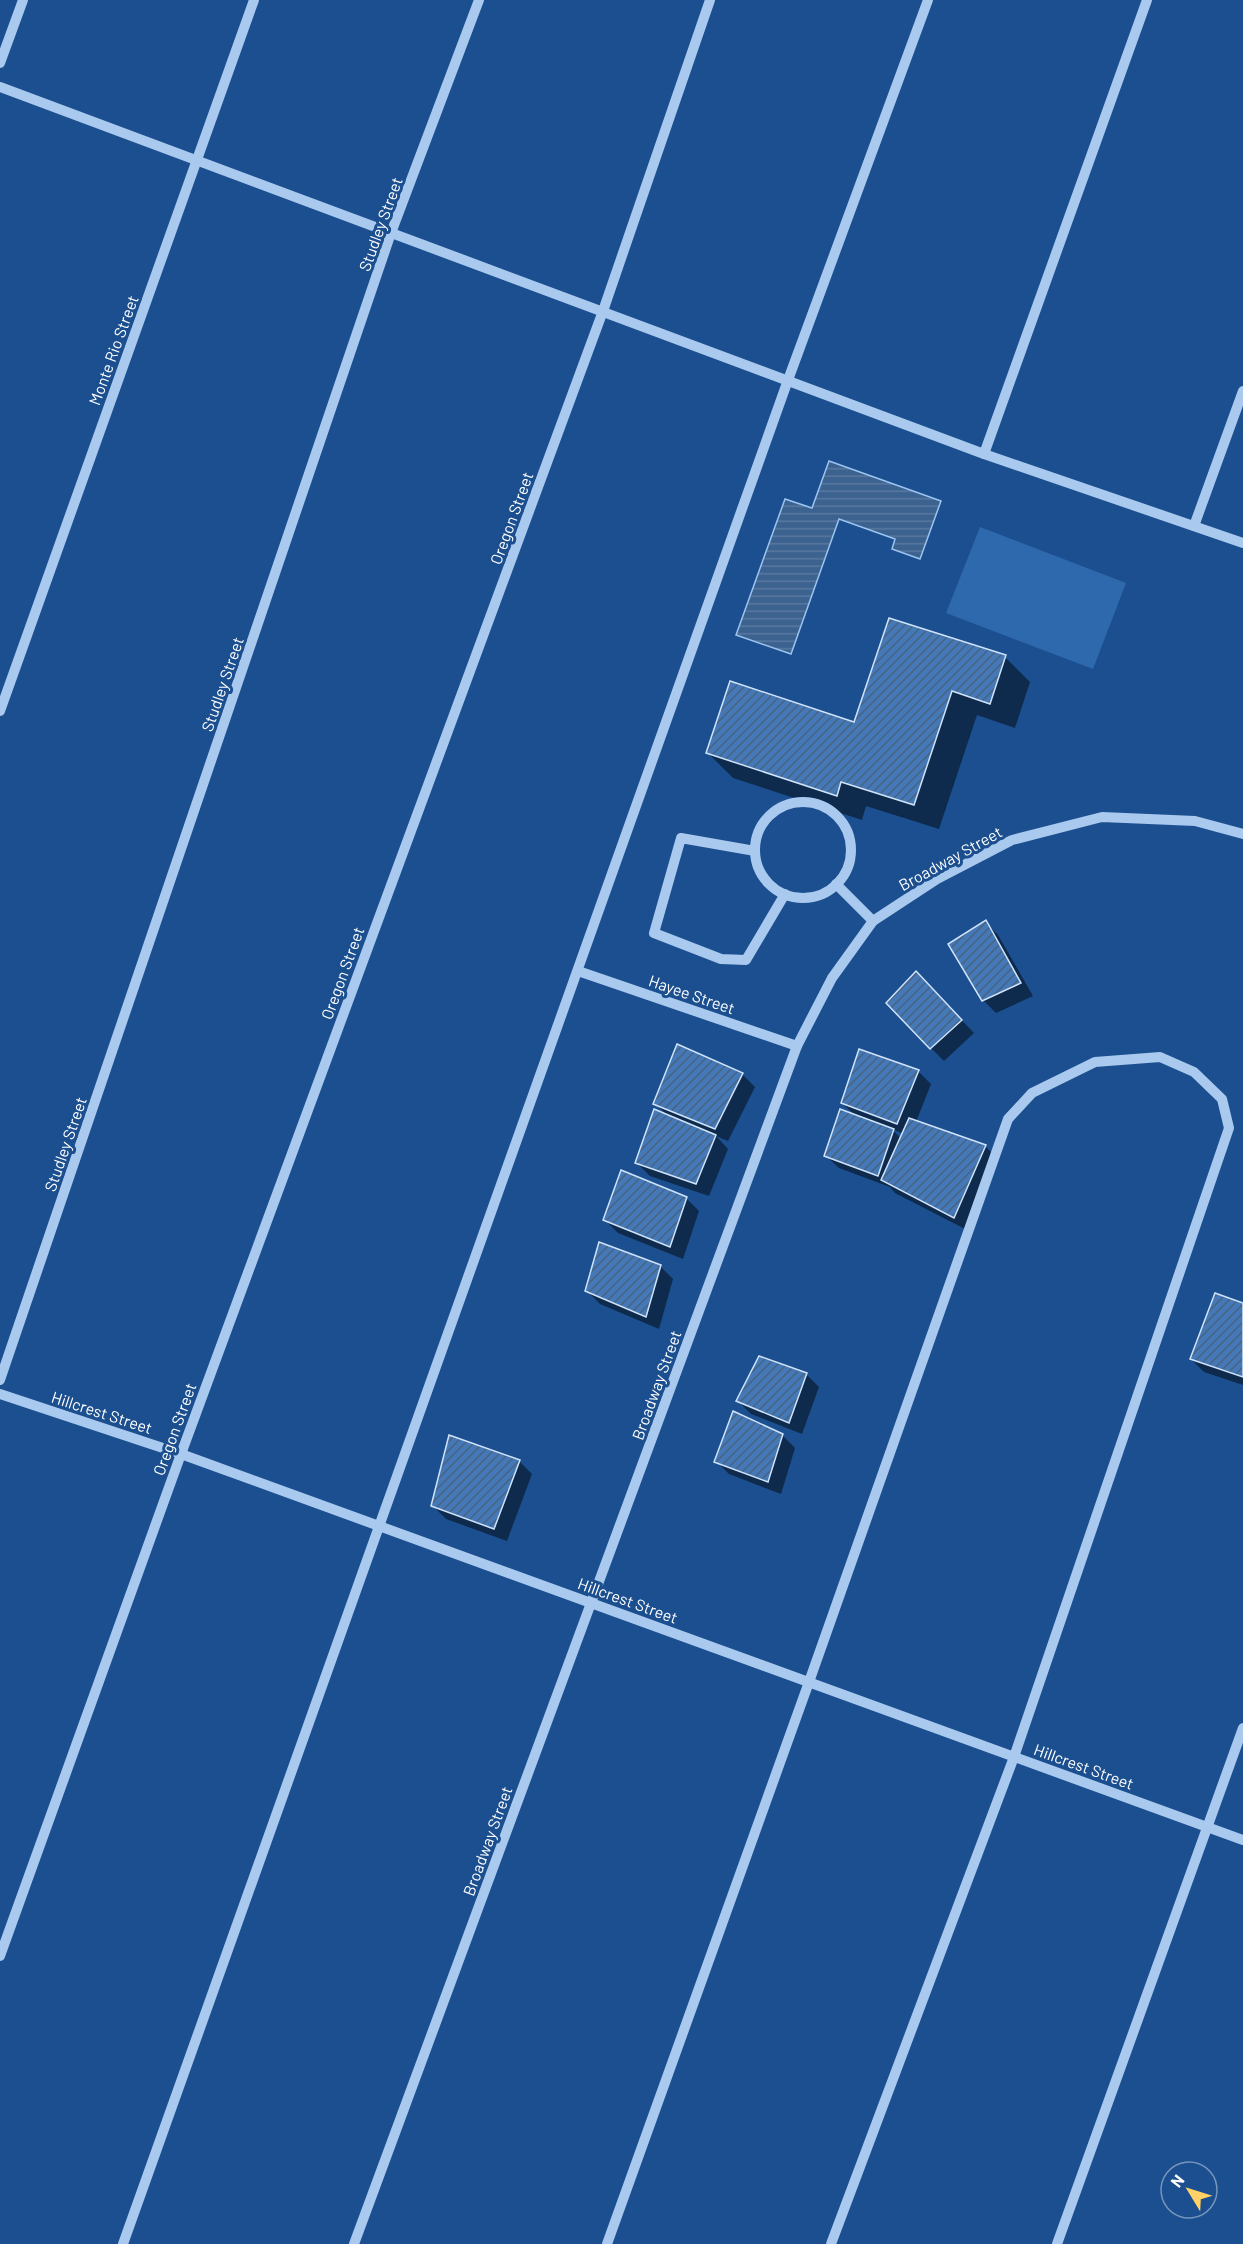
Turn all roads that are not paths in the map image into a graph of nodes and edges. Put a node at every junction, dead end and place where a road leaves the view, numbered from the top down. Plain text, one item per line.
1 (23, 0) edge
2 (254, 0) edge
3 (480, 0) edge
4 (710, 0) edge
5 (928, 0) edge
6 (1147, 0) edge
7 (0, 63) edge
8 (0, 87) edge
9 (197, 160) junction
10 (391, 233) junction
11 (603, 311) junction
12 (788, 380) junction
13 (1243, 391) edge
14 (984, 454) junction
15 (1194, 526) junction
16 (1243, 543) edge
17 (0, 711) edge
18 (1243, 834) edge
19 (755, 851) junction
20 (836, 884) junction
21 (785, 894) junction
22 (873, 921) junction
23 (578, 971) junction
24 (797, 1046) junction
25 (0, 1380) edge
26 (0, 1394) edge
27 (181, 1454) junction
28 (380, 1526) junction
29 (591, 1603) junction
30 (809, 1682) junction
31 (1243, 1728) edge
32 (1014, 1757) junction
33 (1208, 1827) junction
34 (1243, 1840) edge
35 (0, 1956) edge
36 (123, 2244) edge
37 (354, 2244) edge
38 (607, 2244) edge
39 (831, 2244) edge
40 (1057, 2244) edge

1 - 7 street
2 - 9 street, Monte Rio Street
3 - 10 street, Studley Street
4 - 11 street, Oregon Street
5 - 12 street
6 - 14 street
8 - 9 street
9 - 10 street
9 - 17 street, Monte Rio Street
10 - 11 street
10 - 25 street, Studley Street
11 - 12 street
11 - 27 street, Oregon Street
12 - 14 street
12 - 23 street
13 - 15 street
14 - 15 street
15 - 16 street
18 - 22 street, Broadway Street
19 - 20 street
19 - 21 street
19 - 21 street
20 - 21 street
20 - 22 street
22 - 24 street, Broadway Street
23 - 24 street, Hayee Street
23 - 28 street
24 - 29 street, Broadway Street
26 - 27 street, Hillcrest Street
27 - 28 street, Hillcrest Street
27 - 35 street, Oregon Street
28 - 29 street, Hillcrest Street
28 - 36 street
29 - 30 street, Hillcrest Street
29 - 37 street, Broadway Street
30 - 32 street, Hillcrest Street
30 - 32 street
30 - 38 street
31 - 33 street
32 - 33 street, Hillcrest Street
32 - 39 street
33 - 34 street, Hillcrest Street
33 - 40 street

